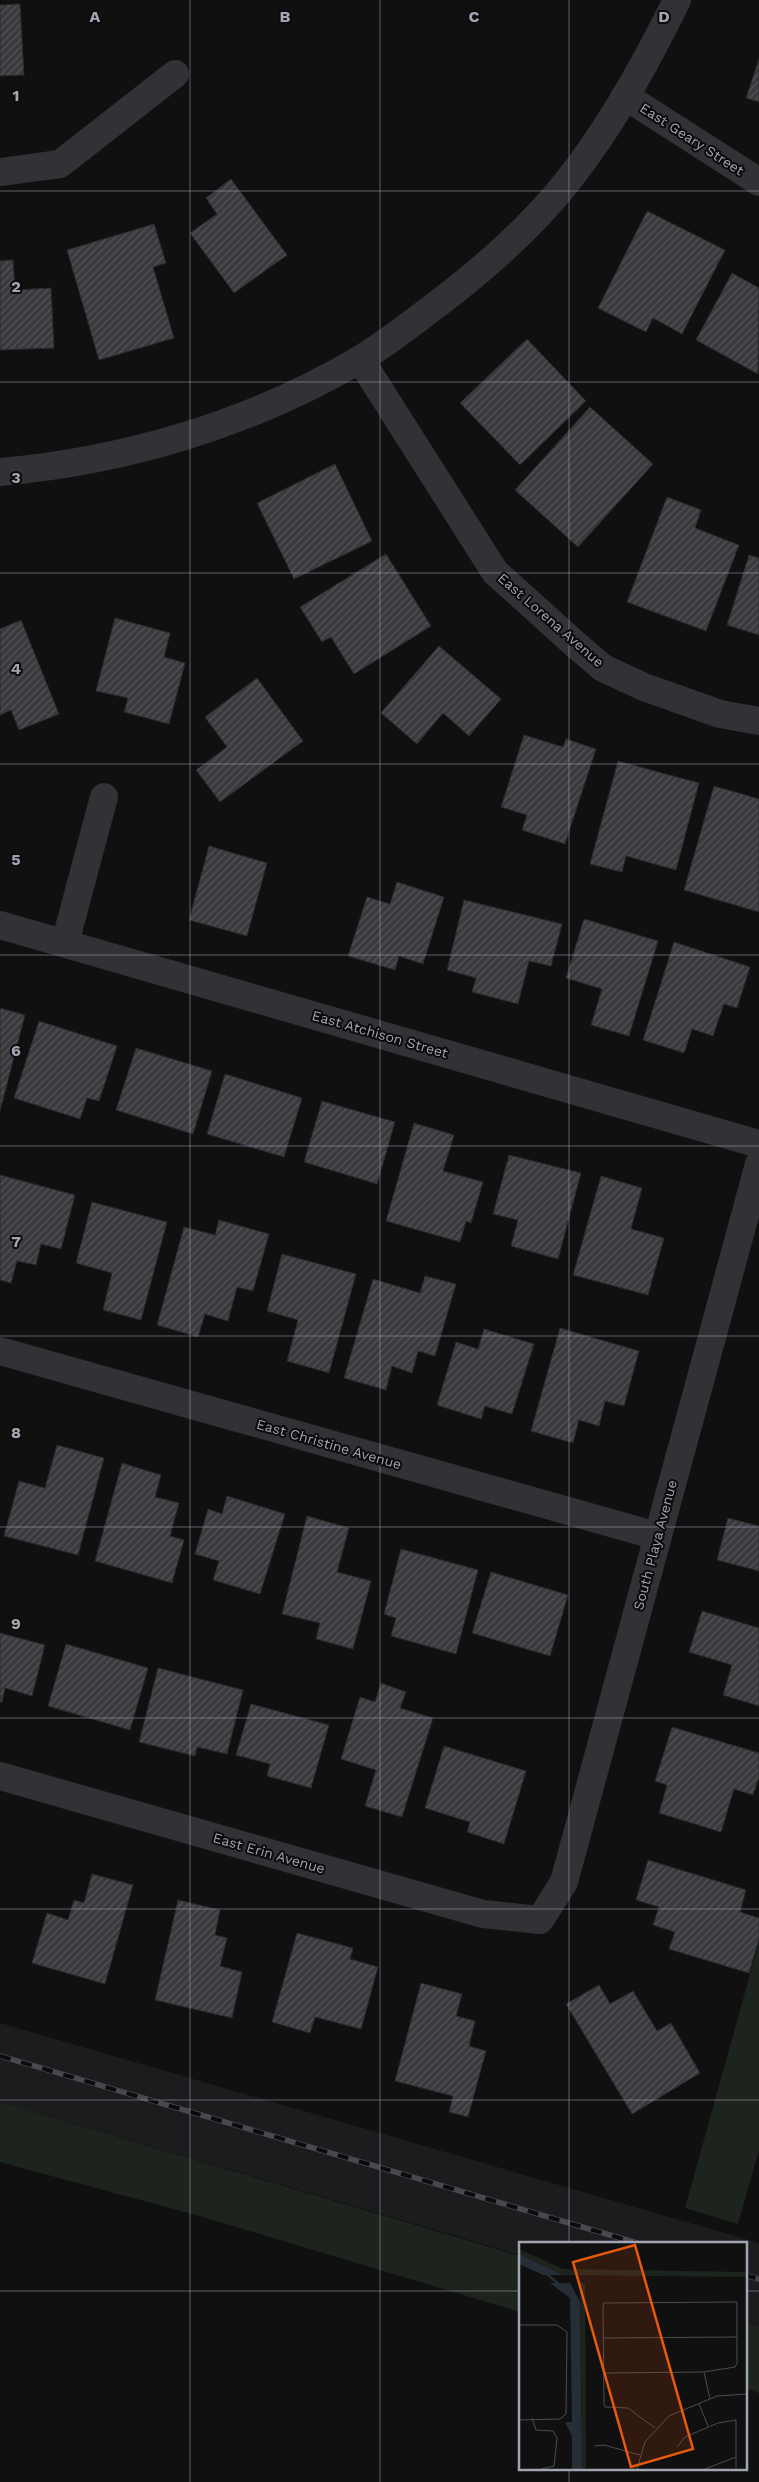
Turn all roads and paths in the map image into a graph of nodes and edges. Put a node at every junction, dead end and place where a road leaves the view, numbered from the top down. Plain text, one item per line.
1 (677, 0) edge
2 (175, 74) dead end
3 (625, 96) junction
4 (0, 172) edge
5 (759, 182) edge
6 (360, 359) junction
7 (0, 472) edge
8 (759, 721) edge
9 (104, 797) dead end
10 (0, 925) edge
11 (65, 943) junction
12 (759, 1144) edge
13 (759, 1164) edge
14 (0, 1351) edge
15 (658, 1536) junction
16 (0, 1776) edge
17 (540, 1920) joint

1 - 3 street
2 - 4 street
3 - 5 street, East Geary Street
3 - 6 street
6 - 7 street
6 - 8 street, East Lorena Avenue
9 - 11 street
10 - 11 street, East Atchison Street
11 - 12 street, East Atchison Street
13 - 15 street, South Playa Avenue
14 - 15 street, East Christine Avenue
15 - 17 street, South Playa Avenue
16 - 17 street, East Erin Avenue

